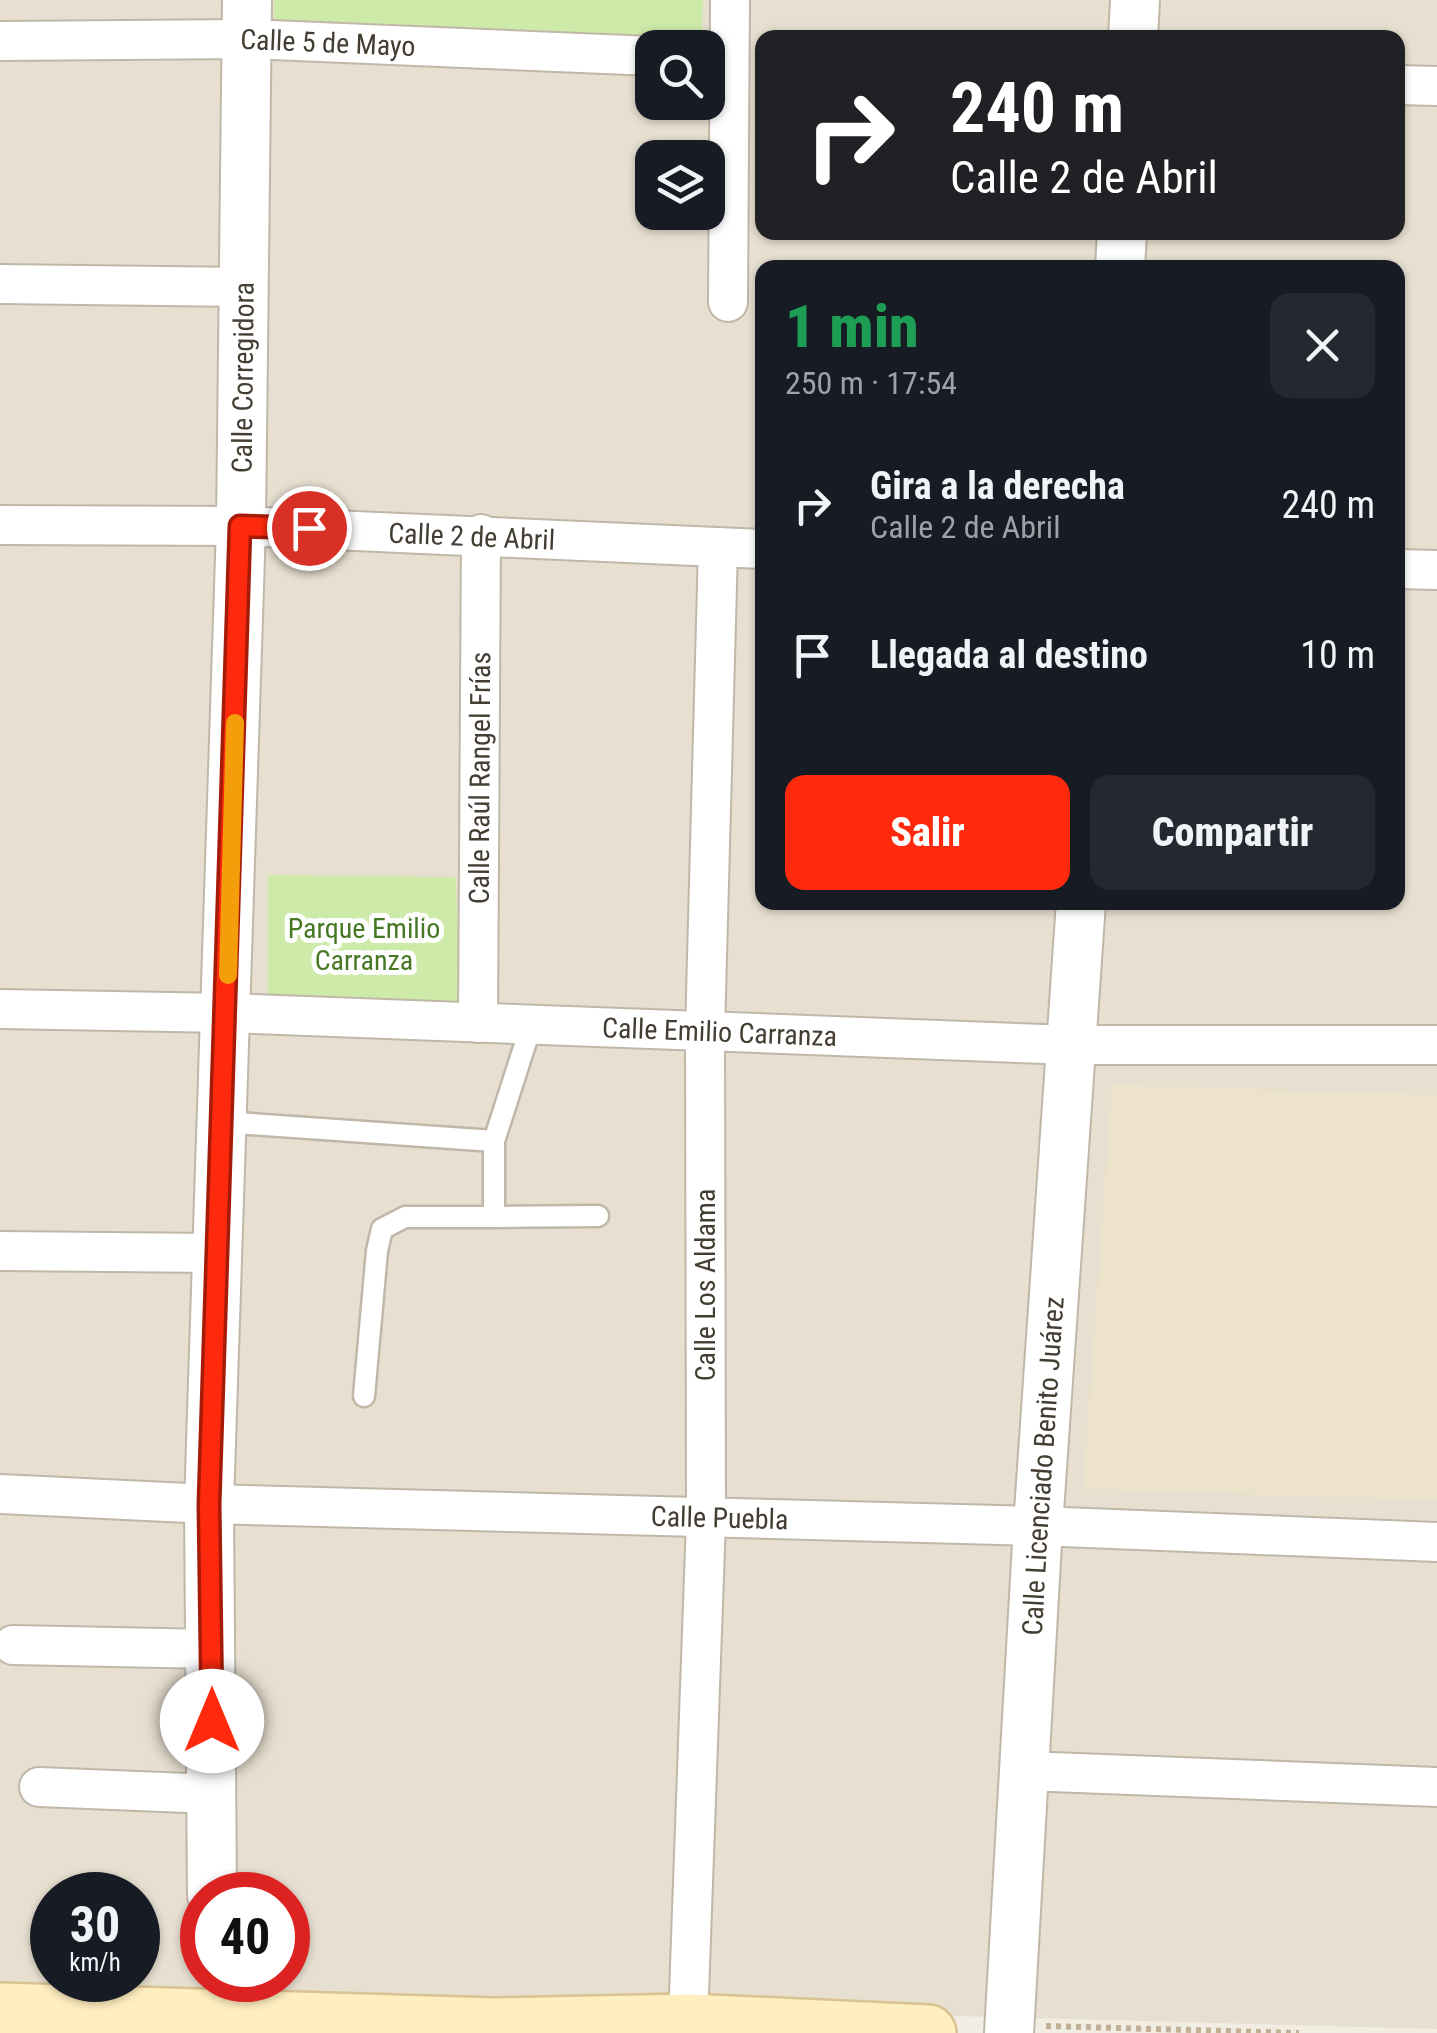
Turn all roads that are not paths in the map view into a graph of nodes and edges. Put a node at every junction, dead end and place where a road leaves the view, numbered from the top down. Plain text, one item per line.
1 (730, 0) edge
2 (1135, 0) edge
3 (246, 20) edge
4 (1133, 30) edge
5 (0, 40) edge
6 (635, 54) edge
7 (733, 59) edge
8 (1405, 85) edge
9 (1437, 86) edge
10 (0, 284) edge
11 (245, 286) junction
12 (728, 302) dead end
13 (0, 525) edge
14 (240, 526) junction
15 (480, 534) junction
16 (718, 547) junction
17 (755, 548) edge
18 (1405, 568) edge
19 (1437, 570) edge
20 (1080, 910) edge
21 (0, 1009) edge
22 (227, 1013) junction
23 (478, 1022) junction
24 (531, 1026) junction
25 (705, 1032) junction
26 (1072, 1045) junction
27 (1437, 1045) edge
28 (222, 1122) junction
29 (494, 1141) junction
30 (598, 1216) dead end
31 (494, 1217) junction
32 (0, 1251) edge
33 (217, 1253) junction
34 (364, 1396) dead end
35 (0, 1494) edge
36 (209, 1504) junction
37 (706, 1520) junction
38 (1038, 1526) junction
39 (1437, 1542) edge
40 (14, 1645) dead end
41 (212, 1648) junction
42 (1026, 1772) junction
43 (39, 1787) dead end
44 (1437, 1788) edge
45 (212, 1794) junction
46 (212, 1872) edge
47 (0, 2011) edge
48 (208, 2016) edge
49 (688, 2022) junction
50 (105, 2024) edge
51 (308, 2027) edge
52 (928, 2033) edge
53 (1009, 2033) edge

1 - 7 street
2 - 4 street
3 - 5 street, Calle 5 de Mayo
3 - 6 street, Calle 5 de Mayo
3 - 11 street, Calle Corregidora
7 - 12 street
8 - 9 street
10 - 11 street
11 - 14 street, Calle Corregidora
13 - 14 street, Calle 2 de Abril
14 - 15 street, Calle 2 de Abril
14 - 22 street, Calle Corregidora
15 - 16 street, Calle 2 de Abril
15 - 23 street, Calle Raúl Rangel Frías
16 - 17 street, Calle 2 de Abril
16 - 25 street, Calle Los Aldama
18 - 19 street
20 - 26 street, Calle Licenciado Benito Juárez
21 - 22 street, Calle Emilio Carranza
22 - 23 street, Calle Emilio Carranza
22 - 28 street, Calle Corregidora
23 - 24 street, Calle Emilio Carranza
24 - 25 street, Calle Emilio Carranza
24 - 29 lane
25 - 26 street, Calle Emilio Carranza
25 - 37 street, Calle Los Aldama
26 - 27 street, Calle Emilio Carranza
26 - 38 street, Calle Licenciado Benito Juárez
28 - 29 lane
28 - 33 street, Calle Corregidora
29 - 31 lane
30 - 31 lane
31 - 34 lane
32 - 33 street
33 - 36 street, Calle Corregidora
35 - 36 street, Calle Puebla
36 - 37 street, Calle Puebla
36 - 41 street, Calle Corregidora
37 - 38 street, Calle Puebla
37 - 49 street, Calle Los Aldama
38 - 39 street, Calle Puebla
38 - 42 street, Calle Licenciado Benito Juárez
40 - 41 street
41 - 45 street, Calle Corregidora
42 - 44 street
42 - 53 street, Calle Licenciado Benito Juárez
43 - 45 street
45 - 46 street, Calle Corregidora
47 - 50 main road
48 - 50 main road
48 - 51 main road
49 - 51 main road
49 - 52 main road

